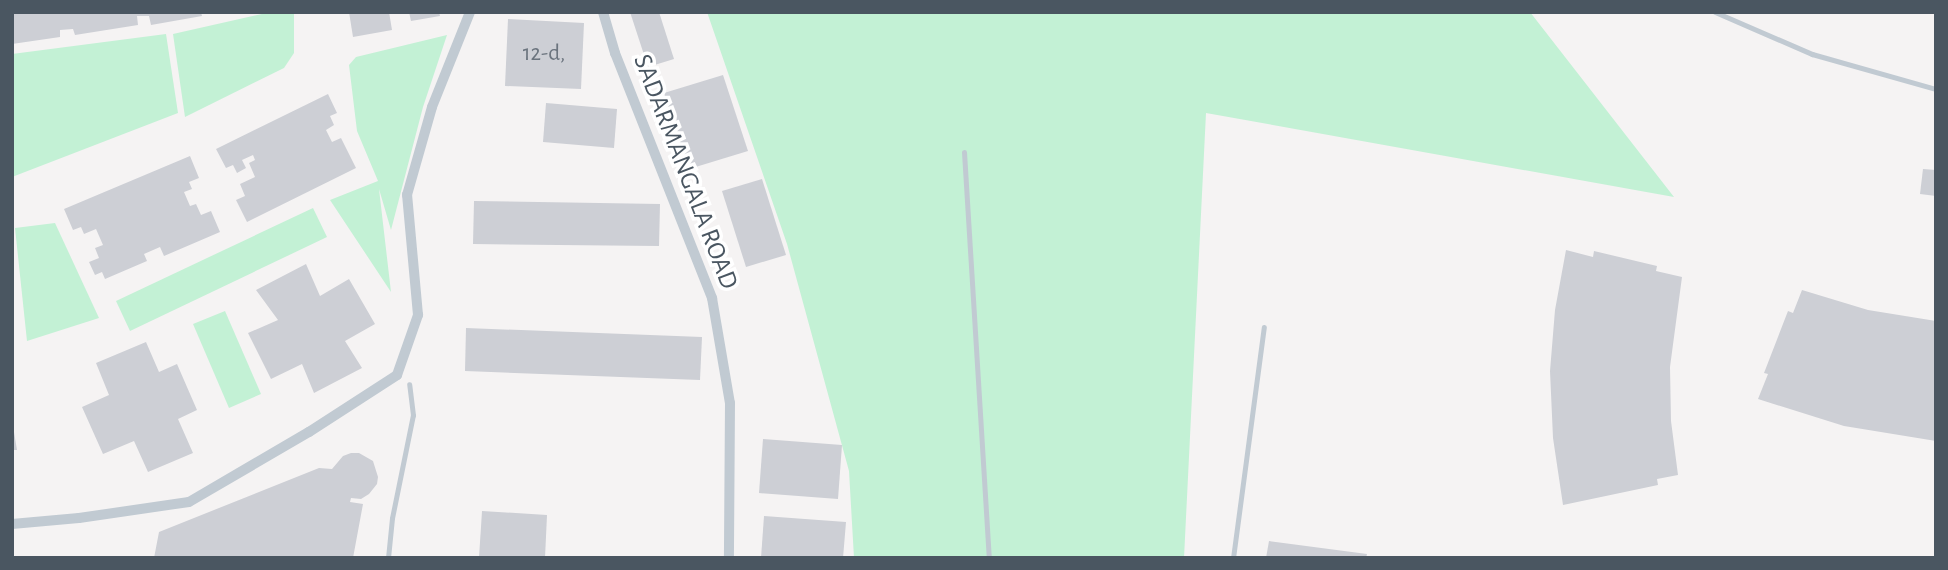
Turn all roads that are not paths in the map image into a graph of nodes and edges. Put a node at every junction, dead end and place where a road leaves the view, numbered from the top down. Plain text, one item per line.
1 (470, 12) edge
2 (603, 12) edge
3 (1715, 12) edge
4 (1936, 89) edge
5 (964, 152) dead end
6 (1264, 327) dead end
7 (409, 384) dead end
8 (12, 524) edge
9 (388, 558) edge
10 (729, 558) edge
11 (989, 558) edge
12 (1233, 558) edge

1 - 8 street
2 - 10 street, SADARMANGALA ROAD
3 - 4 lane
5 - 11 lane
6 - 12 lane
7 - 9 lane

